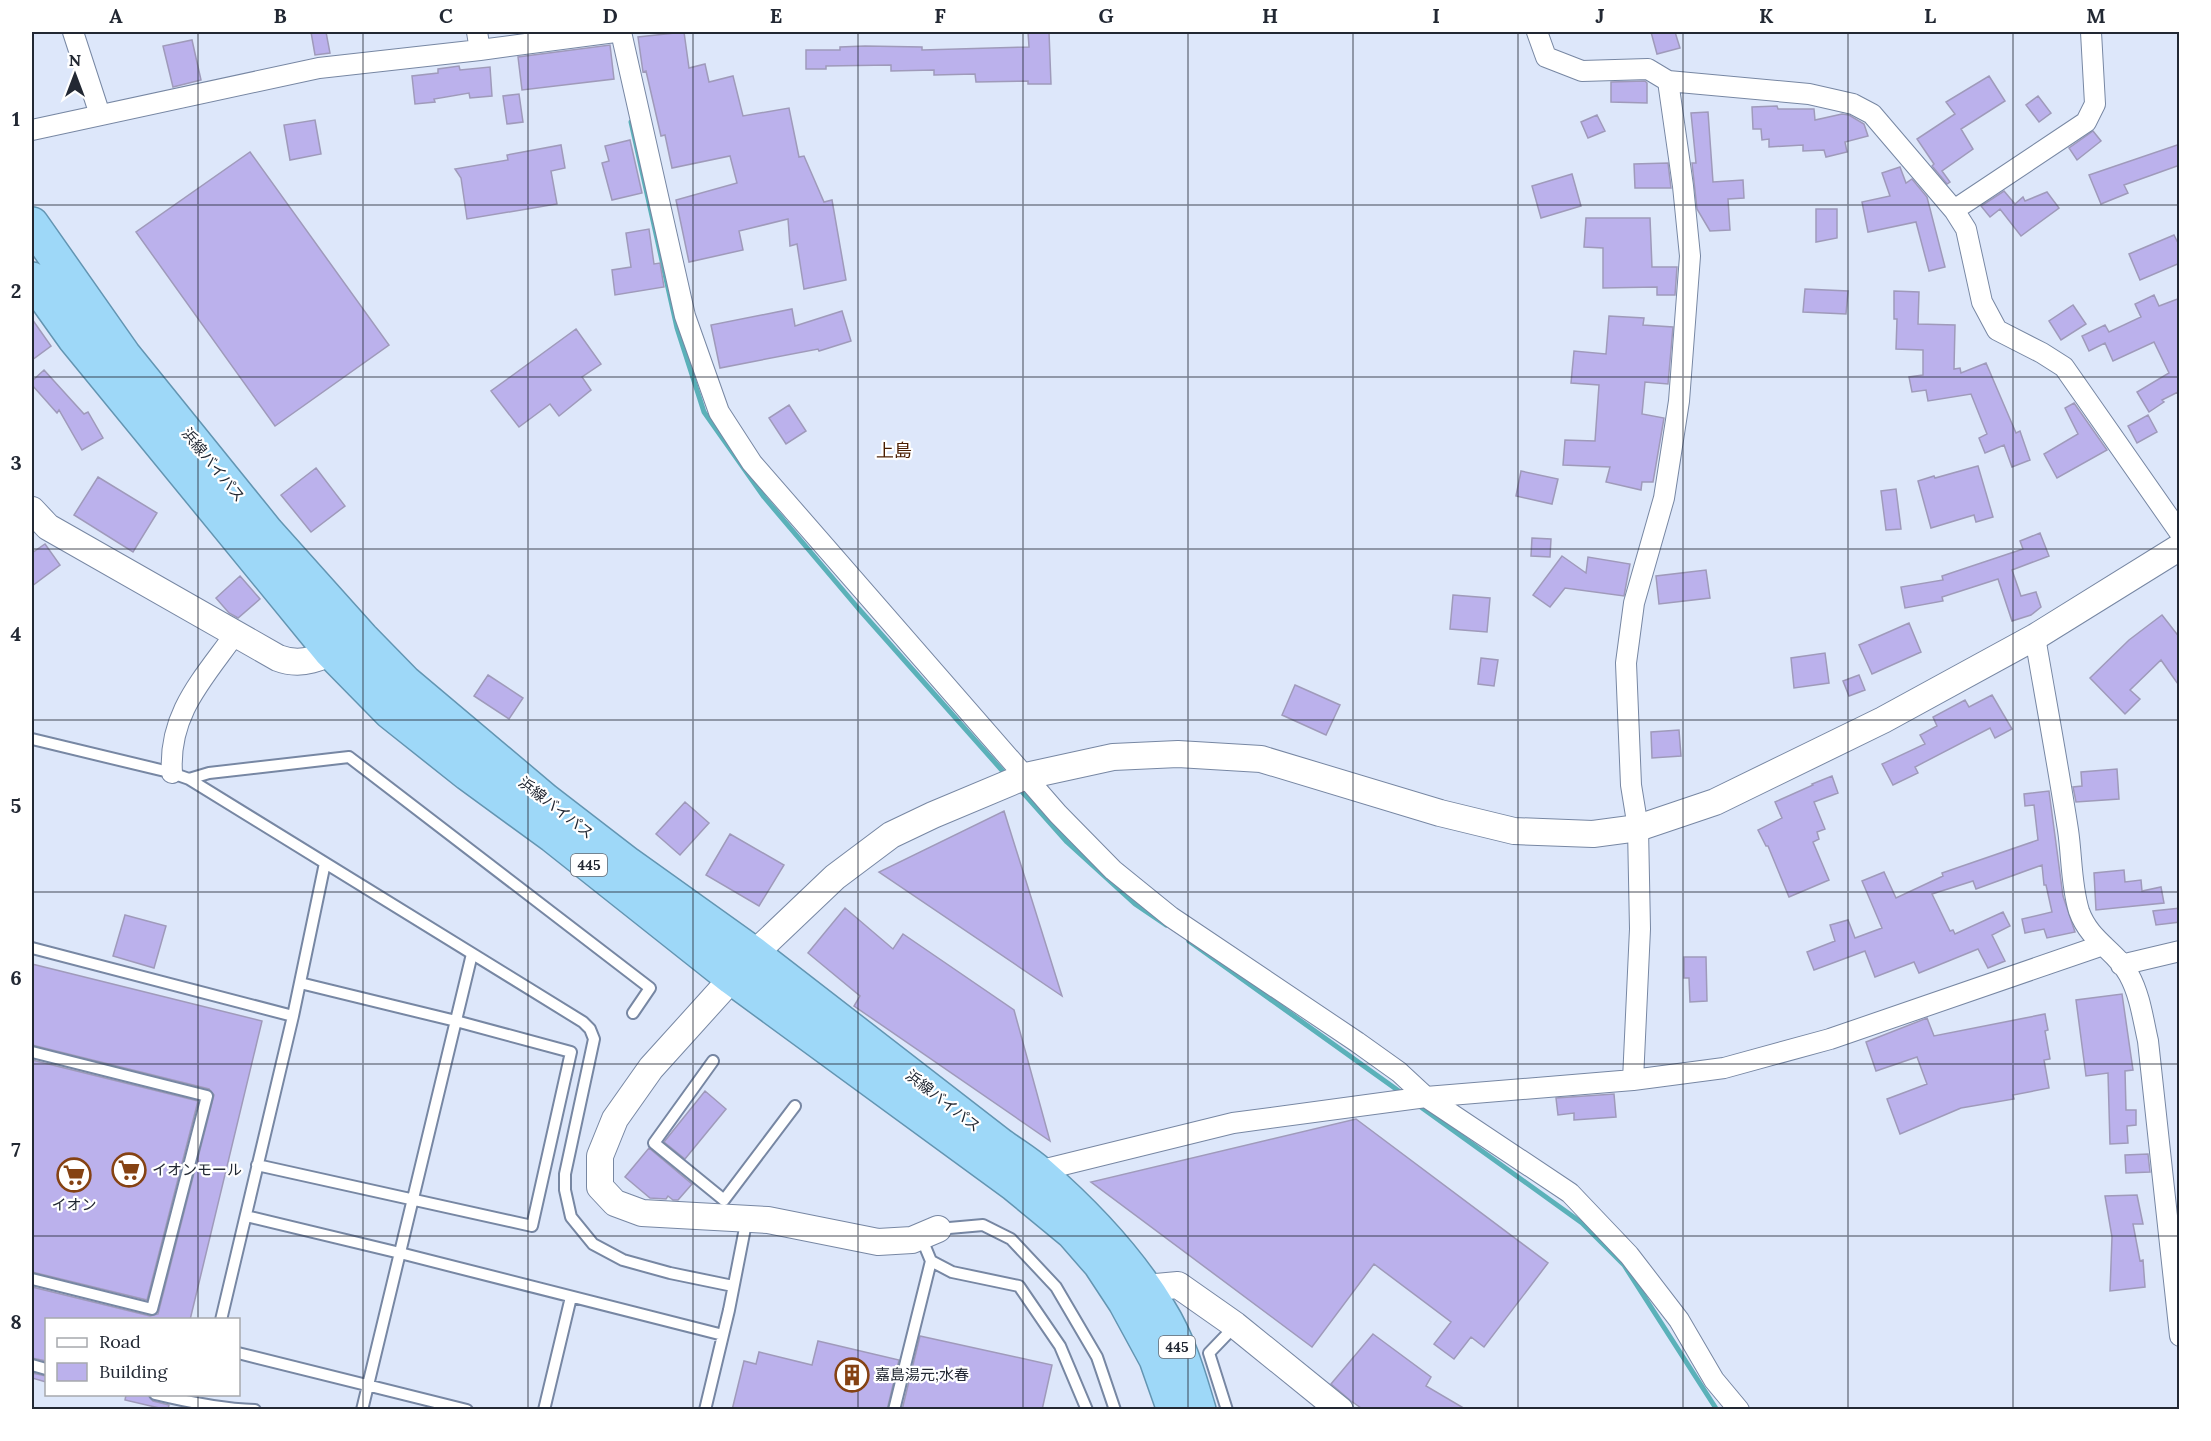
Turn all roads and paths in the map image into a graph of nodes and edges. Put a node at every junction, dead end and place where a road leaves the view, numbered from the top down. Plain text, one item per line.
1 (73, 32) edge
2 (615, 32) edge
3 (621, 32) edge
4 (1537, 32) edge
5 (2091, 32) edge
6 (478, 41) edge
7 (1668, 81) junction
8 (100, 115) junction
9 (32, 130) edge
10 (1954, 210) junction
11 (32, 224) edge
12 (32, 279) edge
13 (32, 510) edge
14 (2180, 533) edge
15 (2180, 547) edge
16 (235, 634) junction
17 (2035, 637) junction
18 (362, 638) junction
19 (331, 652) junction
20 (32, 739) edge
21 (181, 776) junction
22 (1026, 776) junction
23 (1638, 828) junction
24 (325, 863) junction
25 (2103, 945) junction
26 (32, 948) edge
27 (2180, 951) edge
28 (472, 954) junction
29 (754, 954) junction
30 (2121, 965) junction
31 (732, 978) junction
32 (300, 983) junction
33 (633, 1013) dead end
34 (293, 1016) junction
35 (456, 1021) junction
36 (32, 1052) edge
37 (713, 1061) dead end
38 (1633, 1080) junction
39 (1426, 1097) junction
40 (795, 1106) dead end
41 (257, 1165) junction
42 (1026, 1178) junction
43 (413, 1201) junction
44 (732, 1212) junction
45 (246, 1216) junction
46 (929, 1233) junction
47 (400, 1253) junction
48 (931, 1261) junction
49 (32, 1279) edge
50 (733, 1286) junction
51 (1135, 1295) junction
52 (571, 1297) junction
53 (2177, 1303) edge
54 (221, 1318) edge
55 (1235, 1325) junction
56 (723, 1335) junction
57 (2180, 1336) edge
58 (240, 1353) edge
59 (368, 1385) junction
60 (159, 1396) edge
61 (255, 1410) edge
62 (362, 1410) edge
63 (467, 1410) edge
64 (544, 1410) edge
65 (705, 1410) edge
66 (894, 1410) edge
67 (1088, 1410) edge
68 (1115, 1410) edge
69 (1174, 1410) edge
70 (1199, 1410) edge
71 (1227, 1410) edge
72 (1340, 1410) edge
73 (1739, 1410) edge

1 - 8 street
2 - 6 street
3 - 22 street
4 - 7 street
5 - 10 street
6 - 8 street
7 - 10 street
7 - 23 street
8 - 9 street
10 - 14 street
11 - 18 highway, 浜線バイパス / 445
12 - 19 highway, 浜線バイパス / 445
13 - 16 street
15 - 17 street
16 - 19 street
16 - 21 street
17 - 23 street
17 - 25 street
18 - 19 street
18 - 29 highway, 浜線バイパス / 445
19 - 31 highway, 浜線バイパス / 445
20 - 21 lane
21 - 24 lane
21 - 33 lane
22 - 23 street
22 - 29 street
22 - 39 street
23 - 38 street
24 - 28 lane
24 - 32 lane
25 - 30 street
25 - 38 street
26 - 34 lane
27 - 30 street
28 - 35 lane
28 - 50 lane
29 - 31 street
29 - 42 highway, 浜線バイパス / 445
30 - 53 street
31 - 42 highway, 浜線バイパス / 445
31 - 44 street
32 - 34 lane
32 - 35 lane
34 - 41 lane
35 - 43 lane
35 - 43 lane
36 - 49 lane
37 - 44 lane
38 - 39 street
39 - 42 street
39 - 73 street
40 - 44 lane
41 - 43 lane
41 - 45 lane
42 - 51 highway, 浜線バイパス / 445
43 - 47 lane
44 - 46 street
44 - 50 lane
45 - 47 lane
45 - 54 lane
46 - 48 lane
46 - 68 lane
47 - 52 lane
47 - 59 lane
48 - 66 lane
48 - 67 lane
50 - 56 lane
51 - 55 street
51 - 69 highway, 浜線バイパス / 445
51 - 70 highway, 浜線バイパス / 445
52 - 56 lane
52 - 64 lane
53 - 57 street
55 - 71 lane
55 - 72 street
56 - 65 lane
58 - 59 lane
59 - 62 lane
59 - 63 lane
60 - 61 lane

